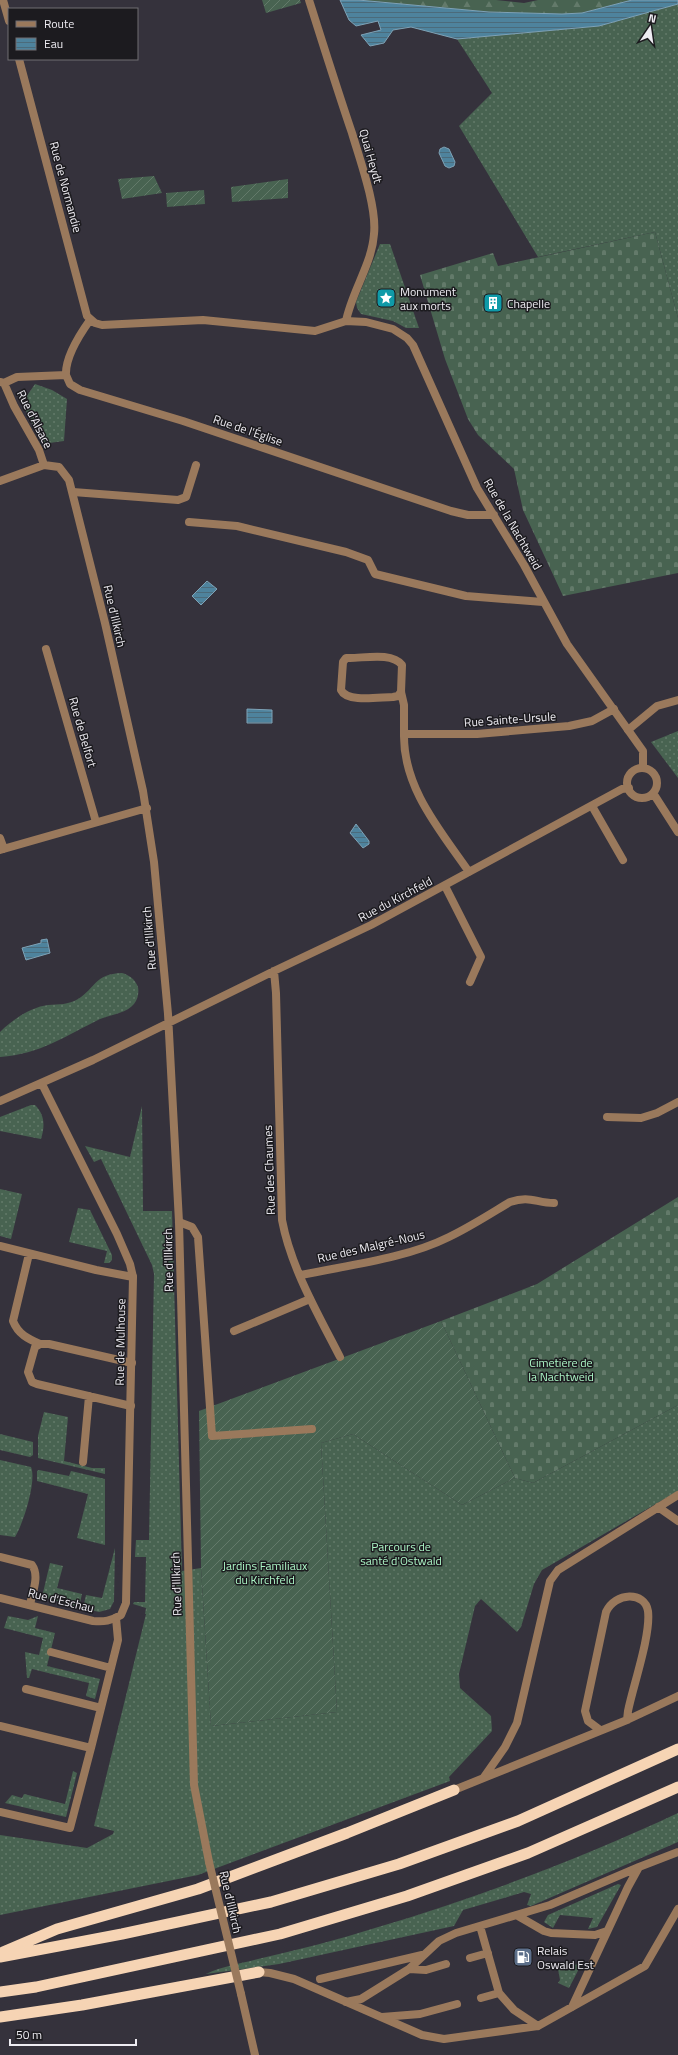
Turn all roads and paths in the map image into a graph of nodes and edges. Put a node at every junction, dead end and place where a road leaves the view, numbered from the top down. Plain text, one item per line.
1 (3, 0) edge
2 (309, 0) edge
3 (8, 18) edge
4 (19, 60) edge
5 (90, 320) junction
6 (346, 321) junction
7 (66, 375) junction
8 (2, 383) edge
9 (44, 465) junction
10 (196, 465) dead end
11 (63, 471) joint
12 (0, 481) edge
13 (73, 492) junction
14 (494, 515) junction
15 (189, 522) dead end
16 (543, 602) junction
17 (46, 649) dead end
18 (402, 692) junction
19 (678, 700) edge
20 (614, 709) junction
21 (628, 730) junction
22 (404, 734) junction
23 (642, 768) junction
24 (629, 788) junction
25 (653, 793) junction
26 (592, 806) junction
27 (147, 808) junction
28 (96, 822) junction
29 (678, 832) edge
30 (0, 838) edge
31 (2, 850) edge
32 (623, 860) dead end
33 (469, 872) junction
34 (445, 886) junction
35 (274, 971) junction
36 (470, 982) dead end
37 (168, 1023) junction
38 (42, 1084) junction
39 (0, 1101) edge
40 (678, 1102) edge
41 (607, 1117) dead end
42 (554, 1203) dead end
43 (179, 1222) junction
44 (0, 1246) edge
45 (29, 1254) junction
46 (301, 1275) junction
47 (133, 1277) junction
48 (310, 1298) junction
49 (234, 1331) dead end
50 (40, 1344) junction
51 (340, 1357) dead end
52 (132, 1363) junction
53 (89, 1396) junction
54 (131, 1406) junction
55 (312, 1429) dead end
56 (83, 1462) dead end
57 (678, 1495) edge
58 (658, 1507) junction
59 (678, 1521) edge
60 (0, 1557) edge
61 (0, 1598) edge
62 (30, 1605) junction
63 (116, 1618) junction
64 (51, 1652) dead end
65 (111, 1668) junction
66 (26, 1689) dead end
67 (678, 1696) edge
68 (101, 1708) junction
69 (627, 1720) junction
70 (0, 1726) edge
71 (600, 1730) junction
72 (91, 1748) junction
73 (678, 1749) edge
74 (484, 1778) junction
75 (678, 1787) edge
76 (454, 1790) joint
77 (0, 1812) edge
78 (678, 1852) edge
79 (640, 1867) junction
80 (678, 1909) edge
81 (518, 1916) junction
82 (480, 1926) junction
83 (607, 1931) junction
84 (0, 1953) edge
85 (488, 1953) junction
86 (423, 1955) junction
87 (0, 1956) edge
88 (470, 1958) dead end
89 (446, 1964) dead end
90 (409, 1969) junction
91 (259, 1972) joint
92 (320, 1979) dead end
93 (0, 1992) edge
94 (500, 1993) junction
95 (481, 1998) dead end
96 (346, 2002) junction
97 (457, 2004) dead end
98 (572, 2007) junction
99 (0, 2017) edge
100 (381, 2018) junction
101 (538, 2026) junction
102 (255, 2055) edge

1 - 3 street
2 - 6 street, Quai Heydt
4 - 5 street, Rue de Normandie
5 - 6 street
5 - 7 street
6 - 14 street, Rue de la Nachtweid
7 - 8 street
7 - 14 street, Rue de l'Église
8 - 9 street, Rue d'Alsace
9 - 11 street, Rue d'Alsace
9 - 12 street, Rue d'Alsace
10 - 13 street
11 - 13 street, Rue d'Illkirch
13 - 27 street, Rue d'Illkirch
14 - 16 street, Rue de la Nachtweid
15 - 16 street
16 - 20 street, Rue de la Nachtweid
17 - 28 street, Rue de Belfort
18 - 18 street
18 - 22 street
19 - 21 street
20 - 21 street, Rue de la Nachtweid
20 - 22 street, Rue Sainte-Ursule
21 - 23 street, Rue de la Nachtweid
22 - 33 street
23 - 24 street
23 - 25 street
24 - 25 street
24 - 26 street, Rue du Kirchfeld
25 - 29 street
26 - 32 street
26 - 33 street, Rue du Kirchfeld
27 - 28 street
27 - 37 street, Rue d'Illkirch
28 - 31 street
30 - 31 street
33 - 34 street, Rue du Kirchfeld
34 - 35 street, Rue du Kirchfeld
34 - 36 street
35 - 37 street, Rue du Kirchfeld
35 - 46 street, Rue des Chaumes
37 - 38 street
37 - 43 street, Rue d'Illkirch
38 - 39 street
38 - 47 street, Rue de Mulhouse
40 - 41 street
42 - 46 street, Rue des Malgré-Nous
43 - 55 street
43 - 102 street, Rue d'Illkirch, bridge
44 - 45 street
45 - 47 street
45 - 50 street
46 - 48 street, Rue des Chaumes
47 - 52 street, Rue de Mulhouse
48 - 49 street
48 - 51 street, Rue des Chaumes
50 - 52 street
50 - 53 street
52 - 54 street, Rue de Mulhouse
53 - 54 street
53 - 56 street
54 - 63 street, Rue de Mulhouse
57 - 58 street
58 - 59 street
58 - 74 street
60 - 62 street
61 - 62 street, Rue d'Eschau
62 - 63 street, Rue d'Eschau
63 - 65 street
64 - 65 street
65 - 68 street
66 - 68 street
67 - 69 street
68 - 72 street
69 - 71 street
69 - 71 street
70 - 72 street
71 - 74 street
72 - 77 street
73 - 87 highway
74 - 76 street
75 - 93 highway
76 - 84 highway
78 - 79 street
79 - 81 street
79 - 83 street
80 - 98 street
81 - 82 street
81 - 83 street
82 - 85 street
82 - 86 street
83 - 98 street
85 - 88 street
85 - 94 street
86 - 90 street
86 - 92 street
89 - 90 street
90 - 96 street
91 - 96 street
91 - 99 highway
94 - 95 street
94 - 101 street
96 - 100 street
97 - 100 street
98 - 101 street
100 - 101 street

